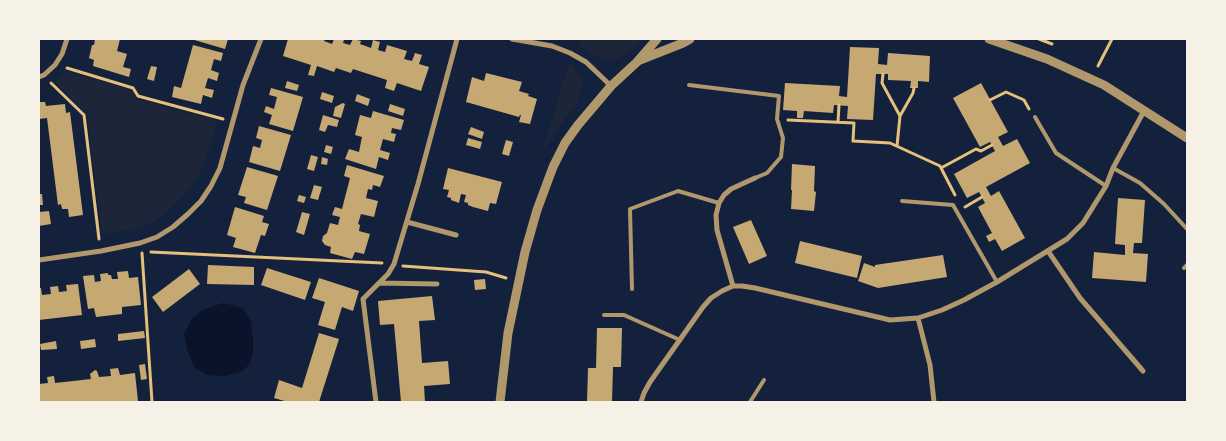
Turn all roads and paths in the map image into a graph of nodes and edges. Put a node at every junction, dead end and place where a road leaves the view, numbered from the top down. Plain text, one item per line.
1 (67, 39) edge
2 (261, 39) edge
3 (457, 39) edge
4 (512, 39) edge
5 (657, 39) edge
6 (690, 39) edge
7 (989, 39) edge
8 (1112, 39) edge
9 (637, 62) junction
10 (55, 65) junction
11 (1098, 66) dead end
12 (883, 74) dead end
13 (41, 76) edge
14 (689, 85) dead end
15 (611, 86) junction
16 (914, 88) dead end
17 (990, 100) dead end
18 (839, 105) dead end
19 (1145, 110) junction
20 (900, 116) junction
21 (1035, 116) joint
22 (777, 119) junction
23 (233, 122) junction
24 (838, 122) junction
25 (1187, 138) edge
26 (992, 145) dead end
27 (897, 146) junction
28 (941, 168) junction
29 (1114, 168) junction
30 (755, 178) joint
31 (1106, 186) junction
32 (982, 197) dead end
33 (958, 200) dead end
34 (902, 202) dead end
35 (719, 203) junction
36 (963, 208) dead end
37 (407, 222) junction
38 (1187, 229) edge
39 (456, 234) dead end
40 (101, 251) junction
41 (1048, 251) junction
42 (39, 260) edge
43 (394, 264) junction
44 (507, 278) dead end
45 (997, 282) junction
46 (379, 283) junction
47 (437, 284) dead end
48 (732, 286) junction
49 (632, 289) dead end
50 (604, 315) dead end
51 (918, 318) junction
52 (680, 340) junction
53 (1143, 371) dead end
54 (764, 380) dead end
55 (152, 402) edge
56 (376, 402) edge
57 (500, 402) edge
58 (641, 402) edge
59 (750, 402) edge
60 (934, 402) edge

1 - 10 street
2 - 23 street
3 - 37 street
4 - 15 street
5 - 9 street
6 - 9 street
7 - 19 street
8 - 11 path
9 - 15 street
10 - 13 street
10 - 23 path
12 - 20 path
13 - 40 path
14 - 22 lane
15 - 57 street
16 - 20 path
17 - 21 path
18 - 24 path
19 - 25 street
19 - 29 street
20 - 27 path
21 - 31 lane
22 - 24 path
22 - 30 lane
23 - 40 street
24 - 27 path
26 - 28 path
27 - 28 path
28 - 33 path
29 - 31 street
29 - 38 lane
30 - 35 street
31 - 41 street
32 - 36 path
34 - 45 lane
35 - 48 street
35 - 49 lane
37 - 39 street
37 - 43 street
40 - 42 street
41 - 45 street
41 - 53 street
43 - 44 path
43 - 46 street
43 - 55 path
45 - 51 street
46 - 47 street
46 - 56 street
48 - 51 street
48 - 52 street
50 - 52 lane
51 - 60 street
52 - 58 street
54 - 59 lane

